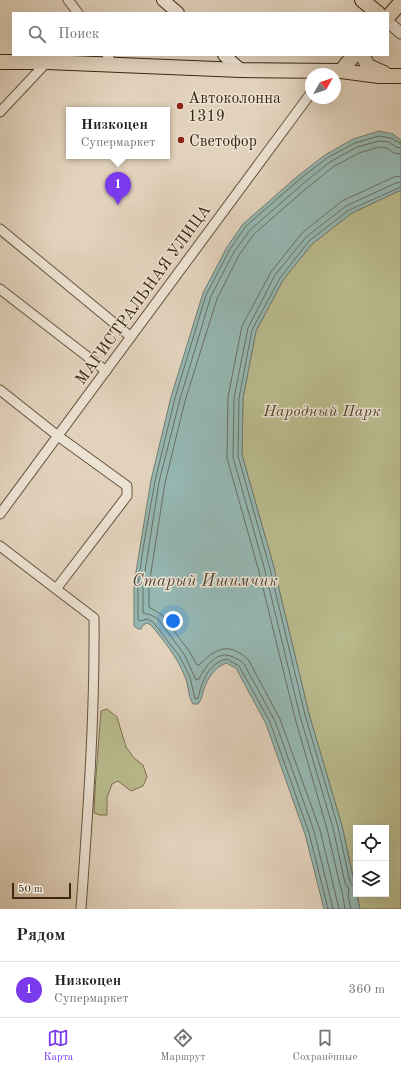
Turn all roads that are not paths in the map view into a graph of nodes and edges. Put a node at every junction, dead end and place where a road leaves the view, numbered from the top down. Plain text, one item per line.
1 (68, 0) edge
2 (163, 0) edge
3 (362, 0) edge
4 (401, 2) edge
5 (77, 12) edge
6 (177, 12) edge
7 (377, 12) edge
8 (389, 16) edge
9 (389, 23) edge
10 (401, 34) edge
11 (225, 56) edge
12 (353, 56) edge
13 (364, 56) edge
14 (110, 60) edge
15 (1, 61) edge
16 (47, 62) junction
17 (241, 70) junction
18 (305, 71) edge
19 (341, 71) joint
20 (396, 76) edge
21 (305, 101) edge
22 (0, 112) edge
23 (0, 229) edge
24 (0, 289) edge
25 (131, 337) junction
26 (106, 371) junction
27 (0, 390) edge
28 (58, 436) junction
29 (0, 514) edge
30 (0, 546) edge
31 (56, 589) junction
32 (81, 909) edge

1 - 5 street
2 - 6 main road
3 - 7 main road
4 - 8 main road
9 - 10 street
11 - 17 main road
12 - 19 main road
13 - 20 main road
14 - 16 main road
14 - 17 main road
15 - 16 main road
16 - 22 street
17 - 18 main road
19 - 20 main road
21 - 25 street, МАГИСТРАЛЬНАЯ УЛИЦА
23 - 25 street
24 - 26 street
25 - 26 street, МАГИСТРАЛЬНАЯ УЛИЦА
26 - 28 street, МАГИСТРАЛЬНАЯ УЛИЦА
27 - 28 street
28 - 29 street, МАГИСТРАЛЬНАЯ УЛИЦА
28 - 31 street
30 - 31 street
31 - 32 street

